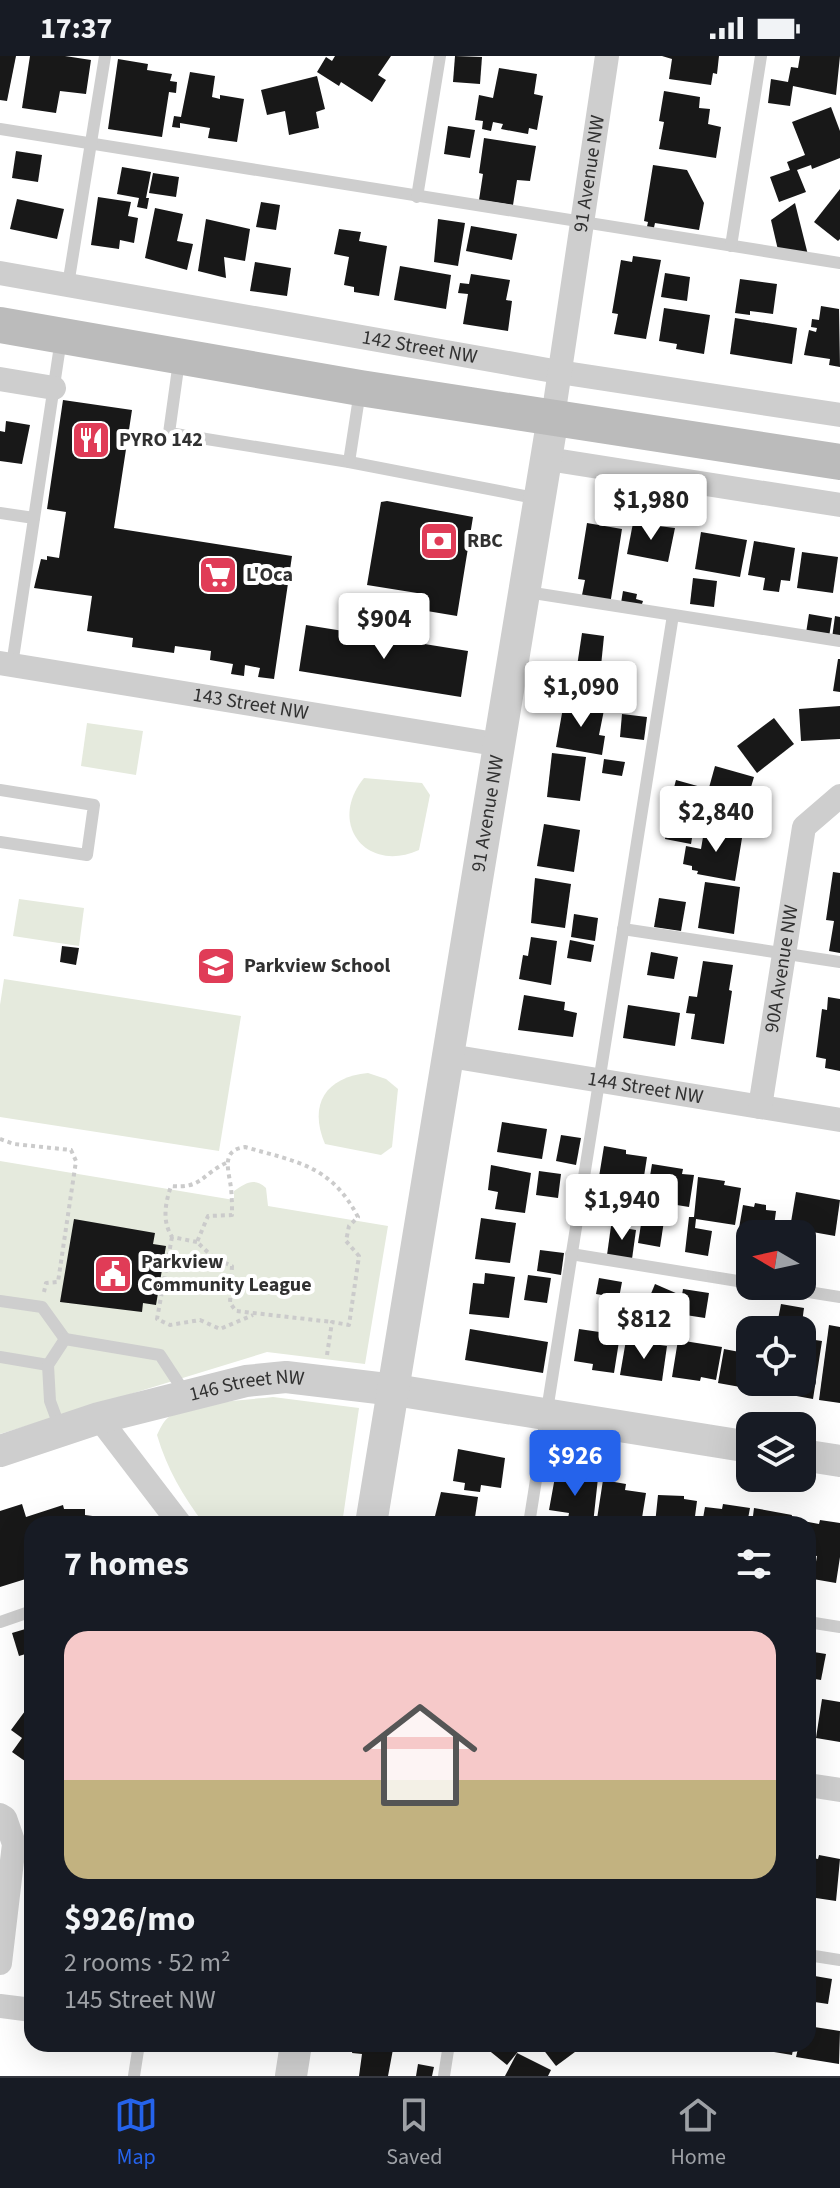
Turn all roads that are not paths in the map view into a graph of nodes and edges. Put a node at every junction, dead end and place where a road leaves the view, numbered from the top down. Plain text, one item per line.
1 (105, 56) edge
2 (440, 56) edge
3 (607, 56) edge
4 (761, 56) edge
5 (0, 129) edge
6 (91, 144) junction
7 (417, 197) junction
8 (582, 223) junction
9 (731, 246) junction
10 (840, 263) edge
11 (0, 273) edge
12 (68, 285) junction
13 (0, 325) edge
14 (61, 336) junction
15 (179, 358) junction
16 (559, 372) junction
17 (0, 379) edge
18 (54, 388) junction
19 (360, 388) junction
20 (840, 415) edge
21 (553, 417) junction
22 (548, 459) junction
23 (349, 462) junction
24 (840, 462) edge
25 (541, 499) junction
26 (840, 505) edge
27 (0, 513) edge
28 (34, 518) junction
29 (526, 592) junction
30 (673, 615) junction
31 (840, 641) edge
32 (6, 664) edge
33 (501, 745) junction
34 (0, 790) edge
35 (839, 796) edge
36 (0, 842) edge
37 (623, 929) junction
38 (784, 953) junction
39 (840, 962) edge
40 (450, 1056) junction
41 (599, 1081) junction
42 (760, 1107) junction
43 (840, 1120) edge
44 (571, 1254) junction
45 (736, 1281) edge
46 (816, 1293) edge
47 (840, 1297) edge
48 (0, 1301) edge
49 (65, 1339) junction
50 (0, 1357) edge
51 (48, 1365) junction
52 (395, 1390) junction
53 (187, 1396) junction
54 (546, 1414) junction
55 (99, 1418) junction
56 (61, 1431) junction
57 (736, 1445) edge
58 (0, 1451) edge
59 (816, 1457) edge
60 (840, 1461) edge
61 (174, 1516) edge
62 (372, 1516) edge
63 (530, 1516) edge
64 (24, 1614) edge
65 (0, 1622) edge
66 (816, 1623) edge
67 (840, 1627) edge
68 (816, 1786) edge
69 (840, 1790) edge
70 (0, 1815) edge
71 (816, 1956) edge
72 (840, 1960) edge
73 (0, 1963) edge
74 (0, 2006) edge
75 (24, 2009) edge
76 (138, 2052) edge
77 (448, 2052) edge
78 (134, 2076) edge
79 (444, 2076) edge

1 - 6 lane
2 - 7 lane
3 - 8 street, 91 Avenue NW
4 - 9 lane
5 - 6 lane
6 - 7 lane
6 - 12 lane
7 - 8 lane
8 - 9 lane
8 - 16 street, 91 Avenue NW
9 - 10 lane
11 - 12 street, 142 Street NW
12 - 16 street, 142 Street NW
13 - 14 main road
14 - 15 main road
14 - 18 lane
15 - 19 main road
15 - 23 lane
16 - 20 street, 142 Street NW
16 - 21 street, 91 Avenue NW
17 - 18 street
18 - 28 lane
19 - 21 main road
19 - 23 lane
21 - 22 street, 91 Avenue NW
21 - 24 main road
22 - 25 street, 91 Avenue NW
22 - 26 street
23 - 25 lane
25 - 29 street, 91 Avenue NW
27 - 28 lane
28 - 32 lane
29 - 30 lane
29 - 33 street, 91 Avenue NW
30 - 31 lane
30 - 37 lane
32 - 33 street, 143 Street NW
33 - 40 street, 91 Avenue NW
34 - 36 lane
35 - 38 street, 90A Avenue NW
37 - 38 lane
37 - 41 lane
38 - 39 lane
38 - 42 street, 90A Avenue NW
40 - 41 street, 144 Street NW
40 - 52 street, 91 Avenue NW
41 - 42 street, 144 Street NW
41 - 44 lane
42 - 43 street, 144 Street NW
44 - 45 lane
44 - 54 lane
46 - 47 lane
48 - 49 lane
49 - 51 lane
49 - 53 lane
50 - 51 lane
51 - 56 lane
52 - 53 street, 146 Street NW
52 - 54 street, 146 Street NW
52 - 62 street, 91 Avenue NW
53 - 55 street, 146 Street NW
54 - 57 street, 146 Street NW
54 - 63 lane
55 - 56 street, 146 Street NW
55 - 61 street
56 - 58 street, 146 Street NW
59 - 60 street
64 - 65 lane
66 - 67 lane
68 - 69 street
70 - 73 street
71 - 72 lane
74 - 75 street
76 - 78 lane
77 - 79 lane

